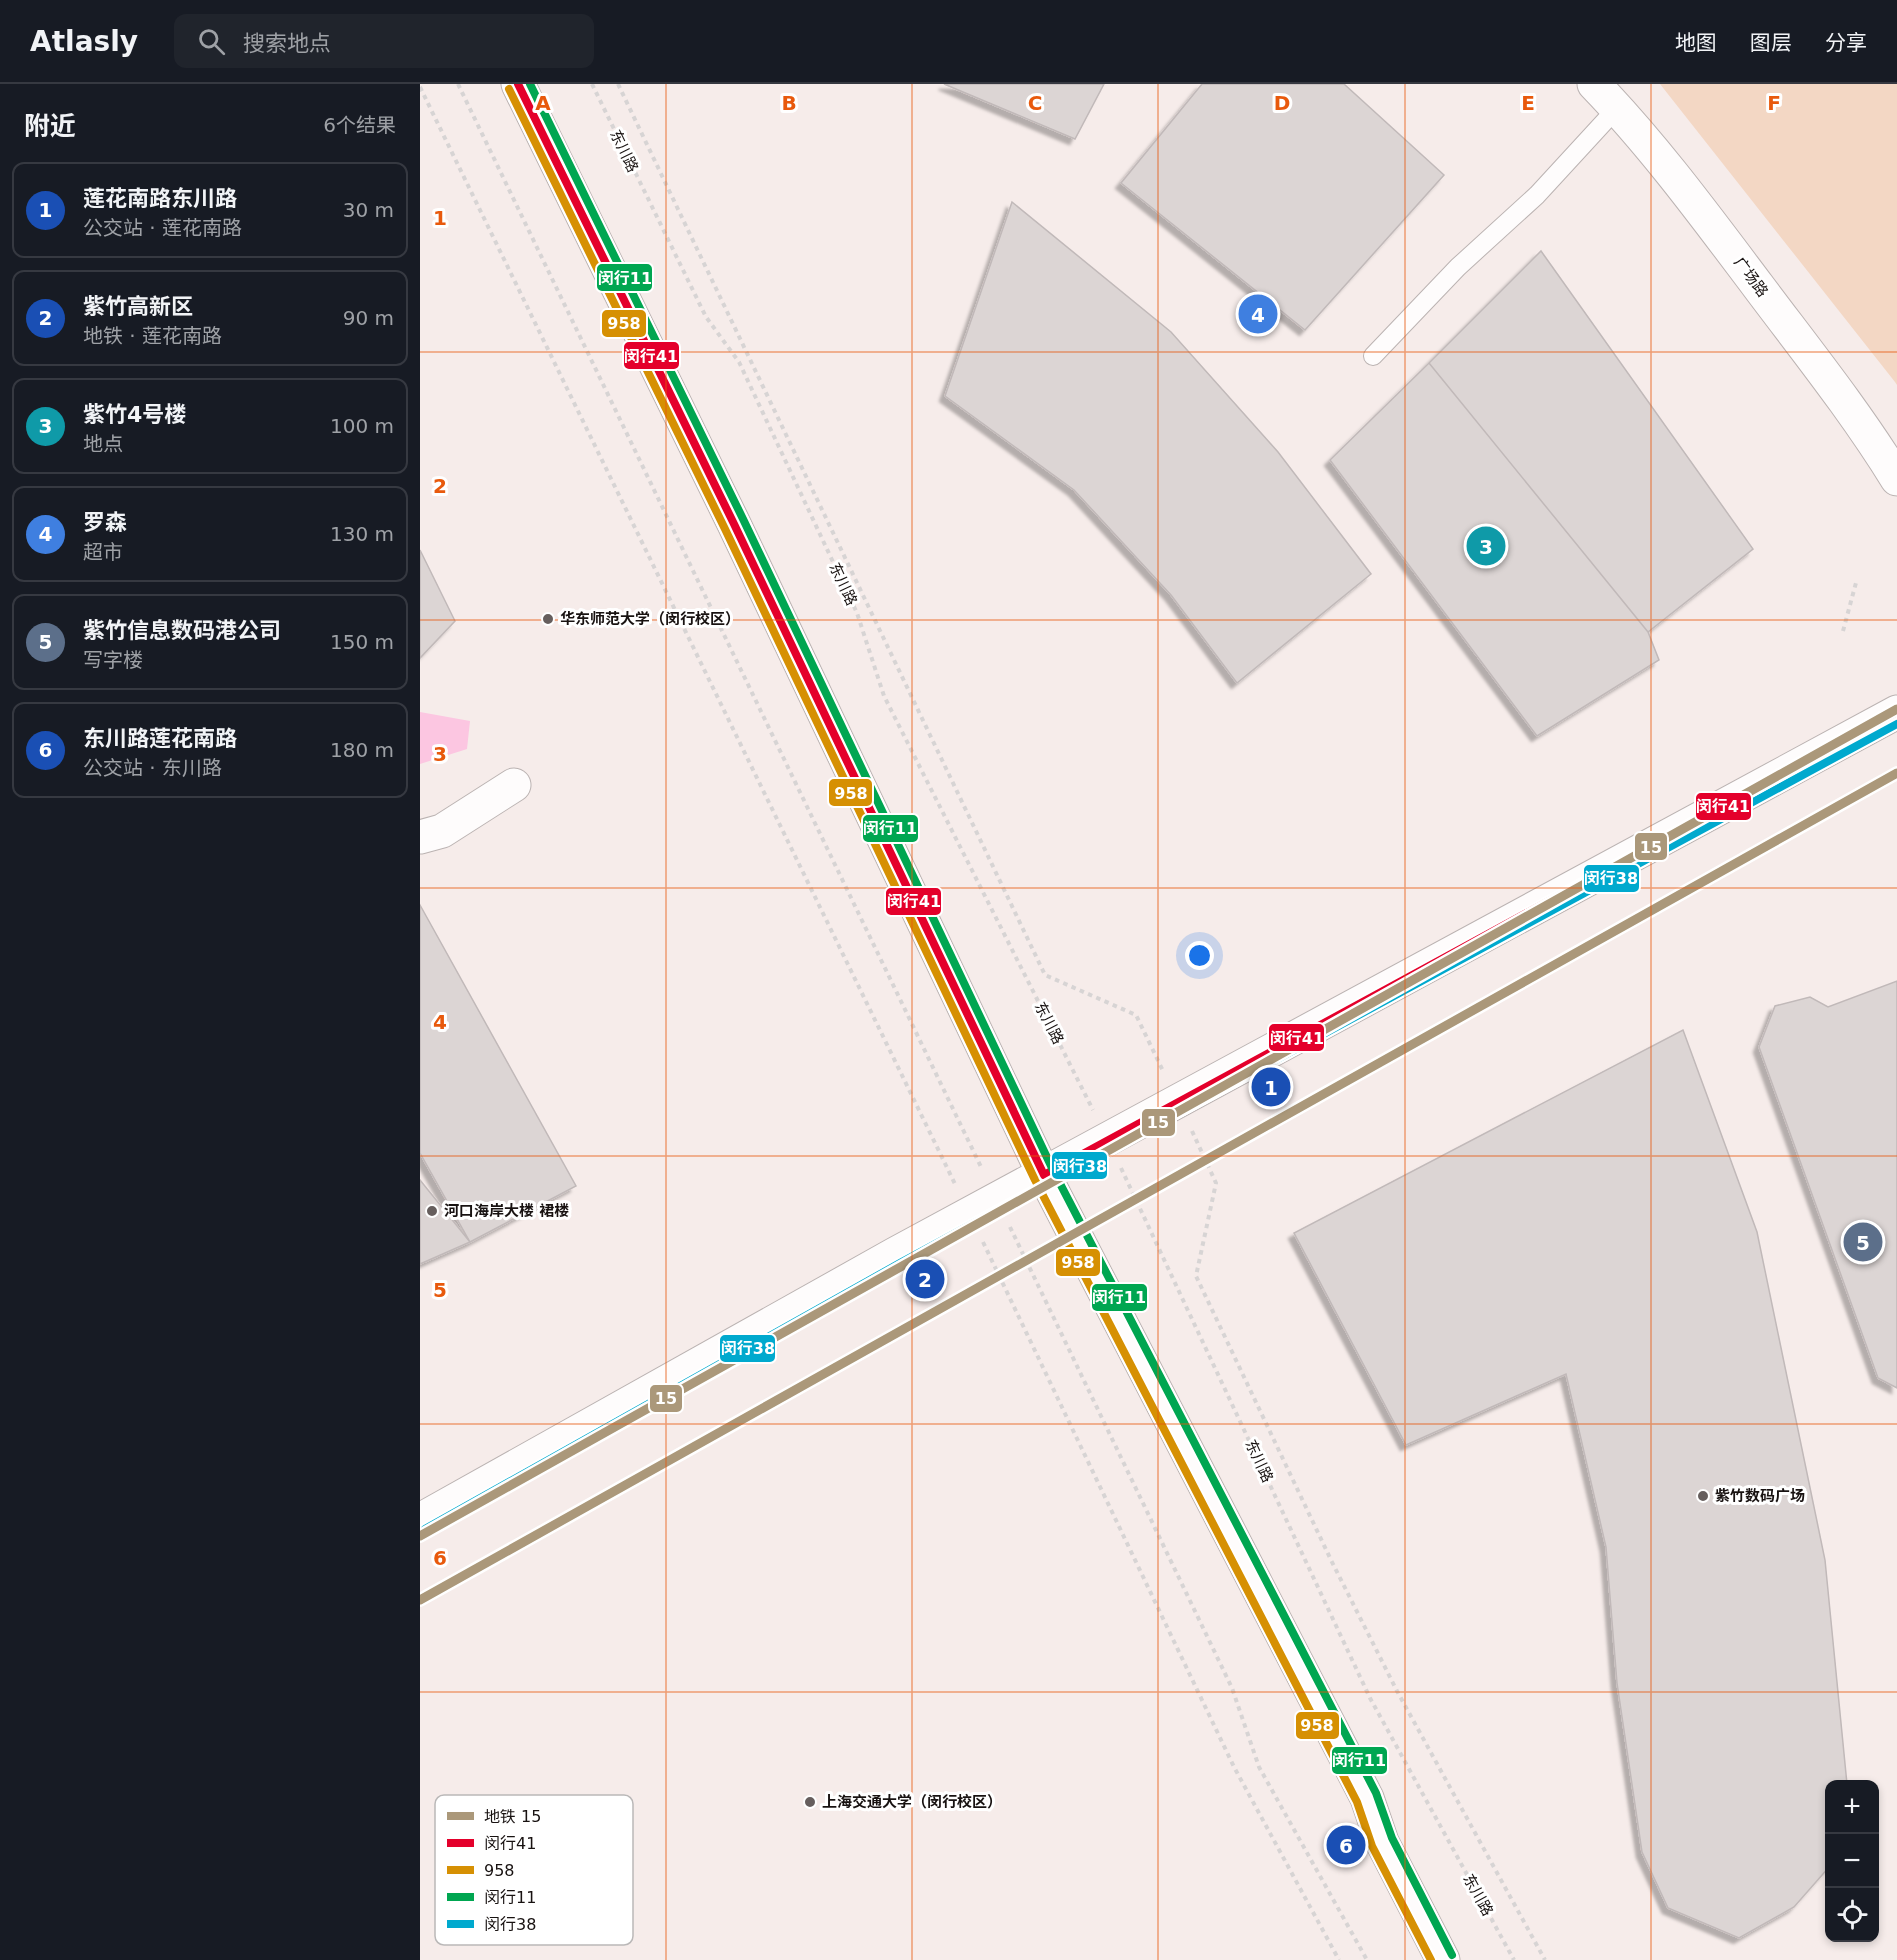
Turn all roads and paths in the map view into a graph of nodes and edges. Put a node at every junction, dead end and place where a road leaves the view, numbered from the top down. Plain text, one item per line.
1 (458, 84) edge
2 (518, 84) edge
3 (592, 84) edge
4 (618, 84) edge
5 (1594, 84) edge
6 (420, 87) edge
7 (1617, 108) junction
8 (1373, 356) dead end
9 (1897, 479) edge
10 (1857, 579) dead end
11 (1843, 631) dead end
12 (1897, 712) edge
13 (514, 784) dead end
14 (420, 837) edge
15 (1179, 1102) junction
16 (1108, 1140) junction
17 (1044, 1175) junction
18 (984, 1207) junction
19 (420, 1520) edge
20 (1339, 1960) edge
21 (1367, 1960) edge
22 (1443, 1960) edge
23 (1514, 1960) edge
24 (1545, 1960) edge

1 - 18 path
2 - 17 main road
3 - 16 path, 东川路
4 - 15 path
5 - 7 main road, 广场路
6 - 18 path
7 - 8 lane
7 - 9 main road, 广场路
10 - 11 path
12 - 15 main road
13 - 14 main road
15 - 16 main road
15 - 24 path
16 - 17 main road
16 - 23 path, 东川路
17 - 18 main road
17 - 22 main road
18 - 19 main road
18 - 20 path
18 - 21 path

